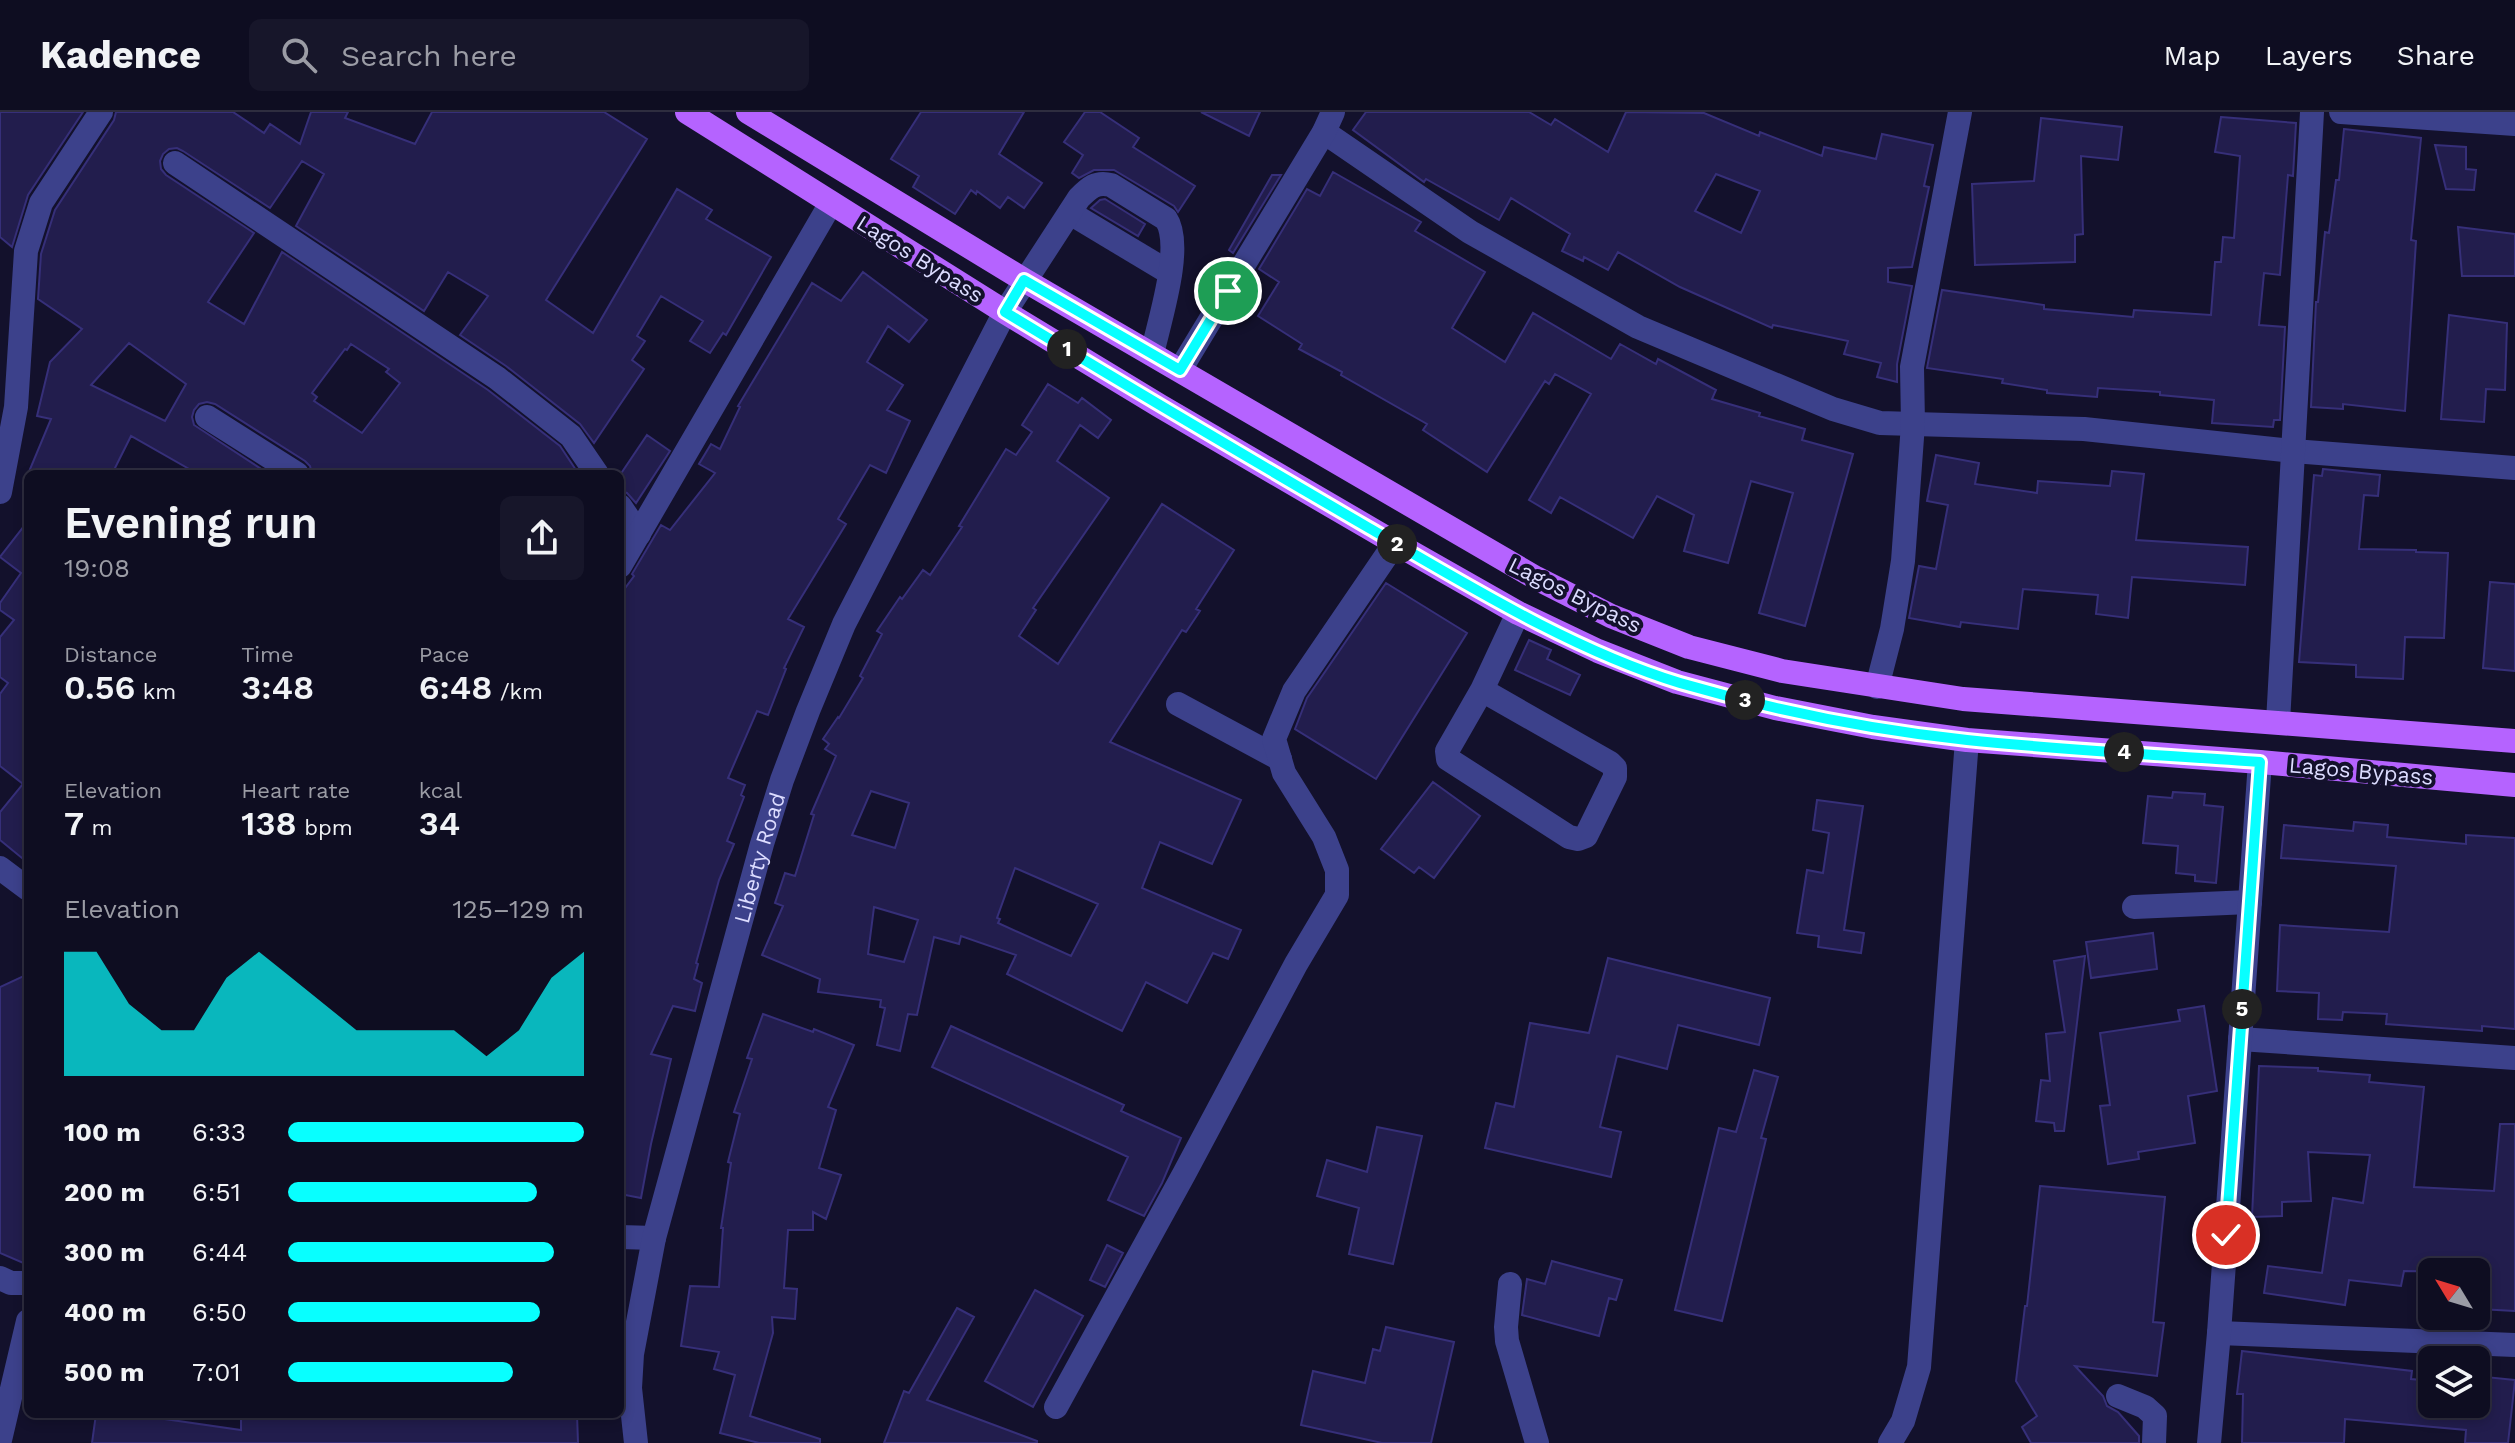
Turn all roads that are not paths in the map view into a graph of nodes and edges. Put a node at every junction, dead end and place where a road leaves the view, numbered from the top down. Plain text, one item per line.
1 (101, 112) edge
2 (687, 112) edge
3 (748, 112) edge
4 (1960, 112) edge
5 (2312, 112) edge
6 (2341, 112) edge
7 (1329, 122) edge
8 (2515, 124) edge
9 (175, 163) dead end
10 (831, 203) junction
11 (1070, 213) junction
12 (1170, 273) junction
13 (1024, 280) junction
14 (1005, 312) junction
15 (1152, 354) junction
16 (1180, 370) junction
17 (207, 417) dead end
18 (1913, 424) junction
19 (2293, 451) junction
20 (2515, 468) edge
21 (291, 470) edge
22 (594, 470) edge
23 (0, 492) edge
24 (624, 512) edge
25 (639, 534) junction
26 (1395, 543) junction
27 (624, 559) edge
28 (1518, 613) junction
29 (1877, 687) junction
30 (1482, 690) junction
31 (1178, 704) dead end
32 (2278, 722) junction
33 (1967, 740) junction
34 (2515, 741) edge
35 (1280, 759) junction
36 (2260, 762) junction
37 (2515, 785) edge
38 (0, 868) edge
39 (24, 886) edge
40 (2250, 902) junction
41 (2134, 907) dead end
42 (2240, 1039) junction
43 (2515, 1058) edge
44 (624, 1237) edge
45 (654, 1238) junction
46 (0, 1278) edge
47 (24, 1283) edge
48 (1510, 1284) dead end
49 (2219, 1333) junction
50 (24, 1338) edge
51 (2515, 1345) edge
52 (2118, 1396) dead end
53 (1056, 1407) dead end
54 (0, 1440) edge
55 (636, 1443) edge
56 (1537, 1443) edge
57 (1890, 1443) edge
58 (2154, 1443) edge
59 (2209, 1443) edge

1 - 23 street
2 - 10 main road, Lagos Bypass
3 - 13 main road, Lagos Bypass
4 - 18 street
5 - 19 street
6 - 8 street
7 - 16 street
7 - 18 street
9 - 22 street
10 - 14 main road, Lagos Bypass
10 - 25 street
11 - 12 street
11 - 12 street, Liberty Road
11 - 13 street, Liberty Road
12 - 15 street, Liberty Road
13 - 14 street, Liberty Road
13 - 15 main road, Lagos Bypass
14 - 26 main road, Lagos Bypass
14 - 45 street, Liberty Road
15 - 16 main road, Lagos Bypass
16 - 29 main road, Lagos Bypass
17 - 21 street
18 - 19 street
18 - 29 street
19 - 20 street
19 - 32 street
24 - 25 street
25 - 27 street
26 - 28 main road, Lagos Bypass
26 - 35 street
28 - 30 street
28 - 33 main road, Lagos Bypass
29 - 32 main road, Lagos Bypass
30 - 30 street
31 - 35 street
32 - 34 main road, Lagos Bypass
33 - 36 main road, Lagos Bypass
33 - 57 street
35 - 53 street
36 - 37 main road, Lagos Bypass
36 - 40 street
38 - 39 street
40 - 41 street
40 - 42 street
42 - 43 street
42 - 49 street
44 - 45 street
45 - 55 street, Liberty Road
46 - 47 street
48 - 56 street
49 - 51 street
49 - 59 street
50 - 54 street
52 - 58 street

